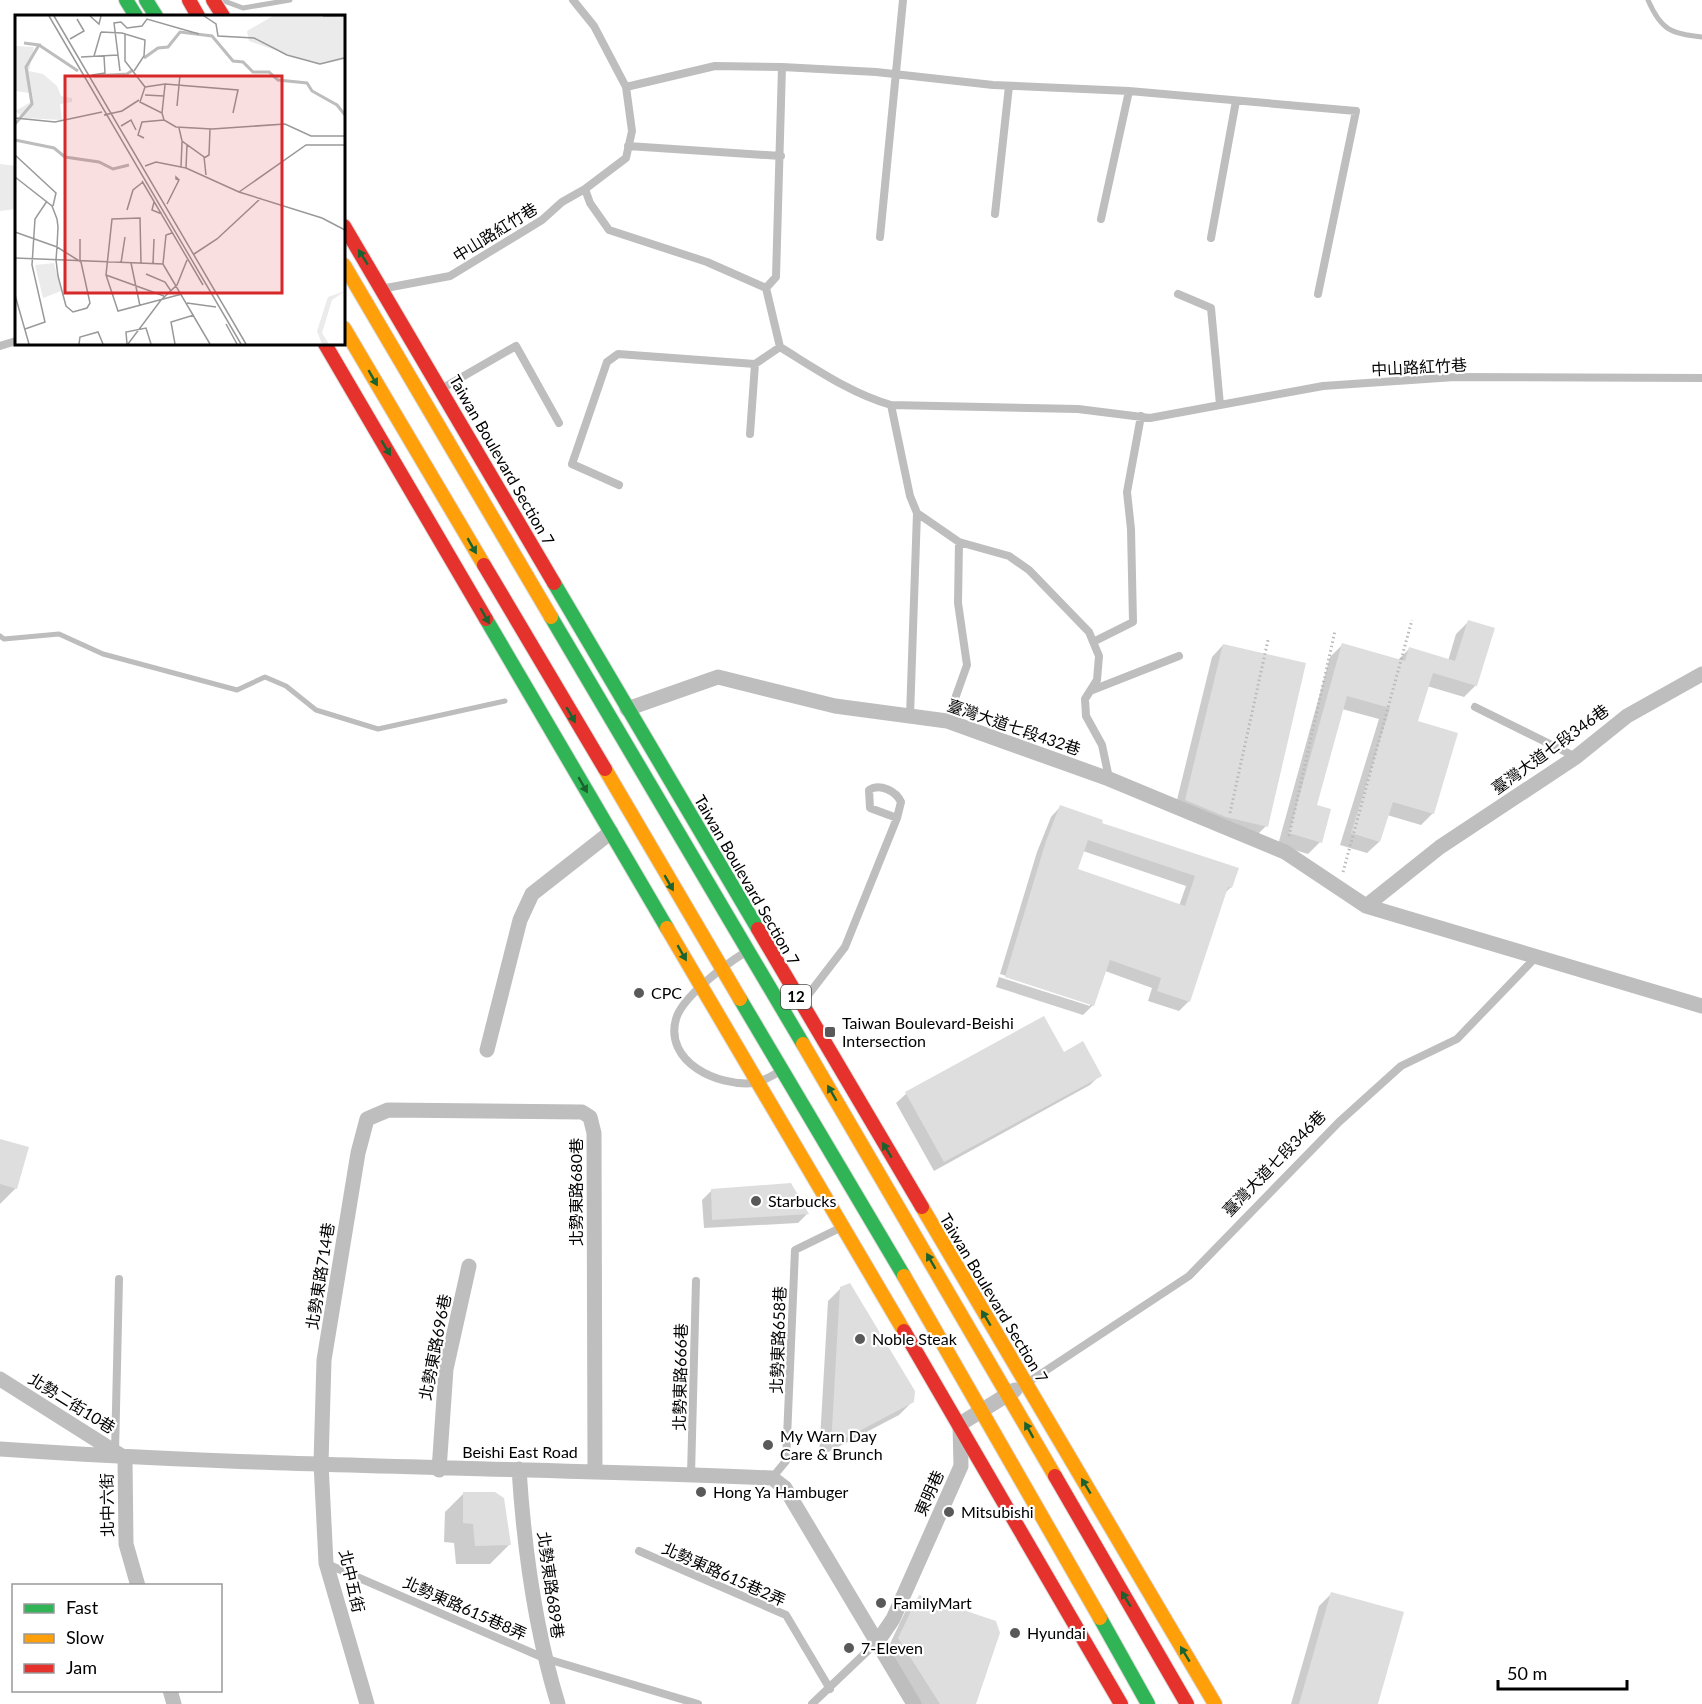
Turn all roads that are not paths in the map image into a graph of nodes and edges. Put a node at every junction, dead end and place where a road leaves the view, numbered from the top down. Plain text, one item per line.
1 (126, 0) edge
2 (146, 0) edge
3 (189, 0) edge
4 (213, 0) edge
5 (573, 0) edge
6 (903, 0) edge
7 (135, 15) edge
8 (155, 15) edge
9 (197, 15) edge
10 (222, 15) edge
11 (782, 67) junction
12 (897, 74) junction
13 (1009, 86) junction
14 (626, 87) junction
15 (1129, 91) junction
16 (1236, 101) junction
17 (628, 146) junction
18 (781, 156) junction
19 (585, 189) junction
20 (995, 214) dead end
21 (1101, 219) dead end
22 (345, 228) edge
23 (880, 237) dead end
24 (1211, 238) dead end
25 (345, 268) edge
26 (382, 288) junction
27 (766, 288) junction
28 (355, 293) junction
29 (1178, 294) dead end
30 (1318, 294) dead end
31 (345, 330) edge
32 (15, 341) edge
33 (326, 345) edge
34 (0, 346) edge
35 (780, 347) junction
36 (755, 364) junction
37 (1702, 378) edge
38 (441, 389) junction
39 (891, 405) junction
40 (1220, 405) junction
41 (1141, 416) junction
42 (559, 423) dead end
43 (750, 434) dead end
44 (620, 484) dead end
45 (917, 513) junction
46 (959, 542) junction
47 (1093, 642) junction
48 (1179, 656) dead end
49 (1702, 674) edge
50 (1090, 691) junction
51 (1475, 707) dead end
52 (627, 709) junction
53 (910, 716) junction
54 (947, 721) junction
55 (1576, 757) junction
56 (1109, 779) junction
57 (897, 818) junction
58 (611, 832) junction
59 (1366, 906) junction
60 (763, 941) junction
61 (748, 950) junction
62 (1537, 956) junction
63 (720, 969) junction
64 (701, 986) junction
65 (801, 1005) junction
66 (1702, 1006) edge
67 (487, 1050) dead end
68 (781, 1071) junction
69 (757, 1083) junction
70 (388, 1110) joint
71 (842, 1228) junction
72 (469, 1266) dead end
73 (119, 1279) dead end
74 (696, 1281) dead end
75 (0, 1379) edge
76 (1026, 1384) junction
77 (1009, 1394) junction
78 (982, 1410) junction
79 (960, 1424) junction
80 (0, 1449) edge
81 (120, 1455) junction
82 (321, 1463) junction
83 (519, 1469) junction
84 (439, 1470) junction
85 (595, 1471) junction
86 (691, 1475) junction
87 (772, 1478) junction
88 (639, 1551) dead end
89 (326, 1563) junction
90 (137, 1584) edge
91 (878, 1641) junction
92 (544, 1658) junction
93 (830, 1689) junction
94 (367, 1704) edge
95 (558, 1704) edge
96 (698, 1704) edge
97 (812, 1704) edge
98 (914, 1704) edge
99 (1121, 1704) edge
100 (1148, 1704) edge
101 (1188, 1704) edge
102 (1215, 1704) edge

1 - 7 main road
2 - 8 main road
3 - 9 main road
4 - 10 main road
5 - 14 lane
6 - 12 lane
11 - 12 lane
11 - 14 lane
11 - 18 lane
12 - 13 lane
12 - 23 lane
13 - 15 lane
13 - 20 lane
14 - 17 lane
15 - 16 lane
15 - 21 lane
16 - 24 lane
16 - 30 lane
17 - 18 lane
17 - 19 lane, 中山路紅竹巷
18 - 27 lane
19 - 26 lane, 中山路紅竹巷
19 - 27 lane
26 -> 22 main road, Taiwan Boulevard Section 7 / 12
25 - 28 main road, Taiwan Boulevard Section 7 / 12
26 - 28 lane, 中山路紅竹巷
26 - 38 main road, Taiwan Boulevard Section 7 / 12
27 - 35 lane
28 - 61 main road, Taiwan Boulevard Section 7 / 12
29 - 40 lane
31 -> 63 main road
32 - 34 lane
33 -> 58 main road
35 - 36 lane
35 - 39 lane, 中山路紅竹巷
36 - 43 lane
36 - 44 lane
37 - 40 lane, 中山路紅竹巷
38 - 42 lane
38 - 52 main road, Taiwan Boulevard Section 7 / 12
39 - 41 lane, 中山路紅竹巷
39 - 45 lane
40 - 41 lane, 中山路紅竹巷
41 - 47 lane
45 - 46 lane
45 - 53 lane
46 - 47 lane
46 - 54 lane
47 - 50 lane
48 - 50 lane
49 - 55 street, 臺灣大道七段346巷
50 - 56 lane
51 - 55 lane
52 - 53 street, 臺灣大道七段432巷
52 - 60 main road, Taiwan Boulevard Section 7 / 12
53 - 54 street, 臺灣大道七段432巷
54 - 56 street, 臺灣大道七段432巷
55 - 59 street, 臺灣大道七段346巷
56 - 59 street, 臺灣大道七段432巷
57 - 57 lane
57 - 65 lane
58 -> 64 main road
58 - 67 street
59 - 62 street
60 - 61 lane
60 - 65 main road, Taiwan Boulevard Section 7 / 12
61 - 63 lane
77 -> 61 main road, Taiwan Boulevard Section 7 / 12
62 - 66 street
62 - 76 lane, 臺灣大道七段346巷
63 - 64 lane
63 - 68 main road
64 - 69 main road
64 - 69 lane
76 -> 65 main road, Taiwan Boulevard Section 7 / 12
68 - 69 lane
68 - 78 main road
69 - 71 main road
70 - 82 street, 北勢東路714巷
70 - 85 street, 北勢東路680巷
71 - 79 main road
71 - 87 lane, 北勢東路658巷
72 - 84 street, 北勢東路696巷
73 - 81 lane
74 - 86 lane, 北勢東路666巷
75 - 81 street, 北勢二街10巷
76 - 77 street
102 -> 76 main road, Taiwan Boulevard Section 7 / 12
77 - 78 street
101 -> 77 main road, Taiwan Boulevard Section 7 / 12
78 - 79 street
78 - 100 main road
79 - 91 street, 東明巷
79 - 99 main road
80 - 81 street, Beishi East Road
81 - 82 street, Beishi East Road
81 - 90 street, 北中六街
82 - 84 street, Beishi East Road
82 - 89 street, 北中五街
83 - 84 street, Beishi East Road
83 - 85 street, Beishi East Road
83 - 92 street, 北勢東路689巷
85 - 86 street, Beishi East Road
86 - 87 street, Beishi East Road
87 - 91 street
88 - 93 lane, 北勢東路615巷2弄
89 - 92 lane, 北勢東路615巷8弄
89 - 94 street, 北中五街
91 - 93 lane
91 - 98 street
92 - 95 street, 北勢東路689巷
92 - 96 lane, 北勢東路615巷8弄
93 - 97 lane

